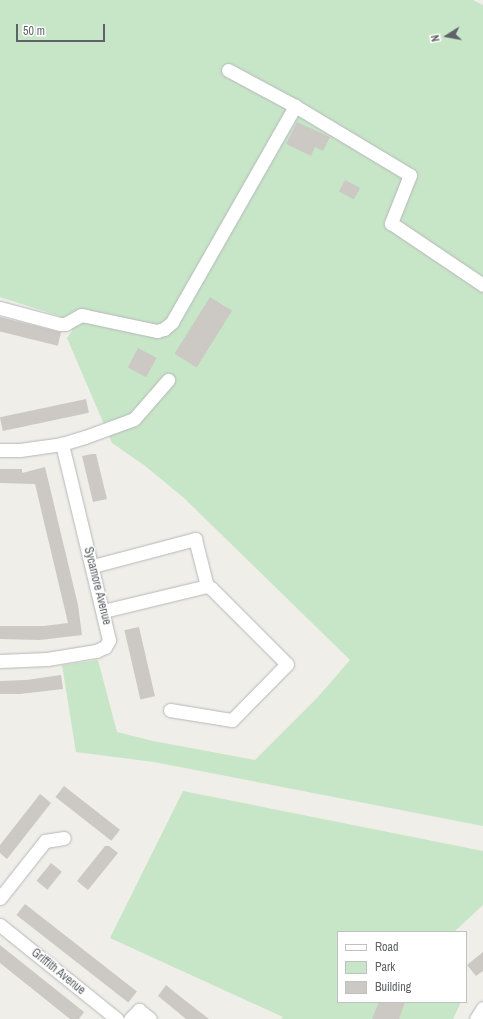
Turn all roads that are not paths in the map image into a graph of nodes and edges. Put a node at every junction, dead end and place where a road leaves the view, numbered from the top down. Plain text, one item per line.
1 (228, 70) dead end
2 (295, 106) junction
3 (483, 285) edge
4 (0, 308) edge
5 (168, 380) dead end
6 (62, 444) junction
7 (0, 450) edge
8 (93, 566) junction
9 (207, 586) junction
10 (104, 612) junction
11 (0, 661) edge
12 (170, 710) dead end
13 (64, 838) dead end
14 (0, 898) edge
15 (0, 925) edge
16 (483, 1008) edge
17 (117, 1019) edge
18 (130, 1019) edge
19 (150, 1019) edge
20 (476, 1019) edge

1 - 2 street
2 - 3 street
2 - 4 street
5 - 6 street
6 - 7 street
6 - 8 street, Sycamore Avenue
8 - 9 street
8 - 10 street, Sycamore Avenue
9 - 10 street
9 - 12 street
10 - 11 street, Sycamore Avenue
13 - 14 street
15 - 17 street, Griffith Avenue
16 - 20 street
18 - 19 street

